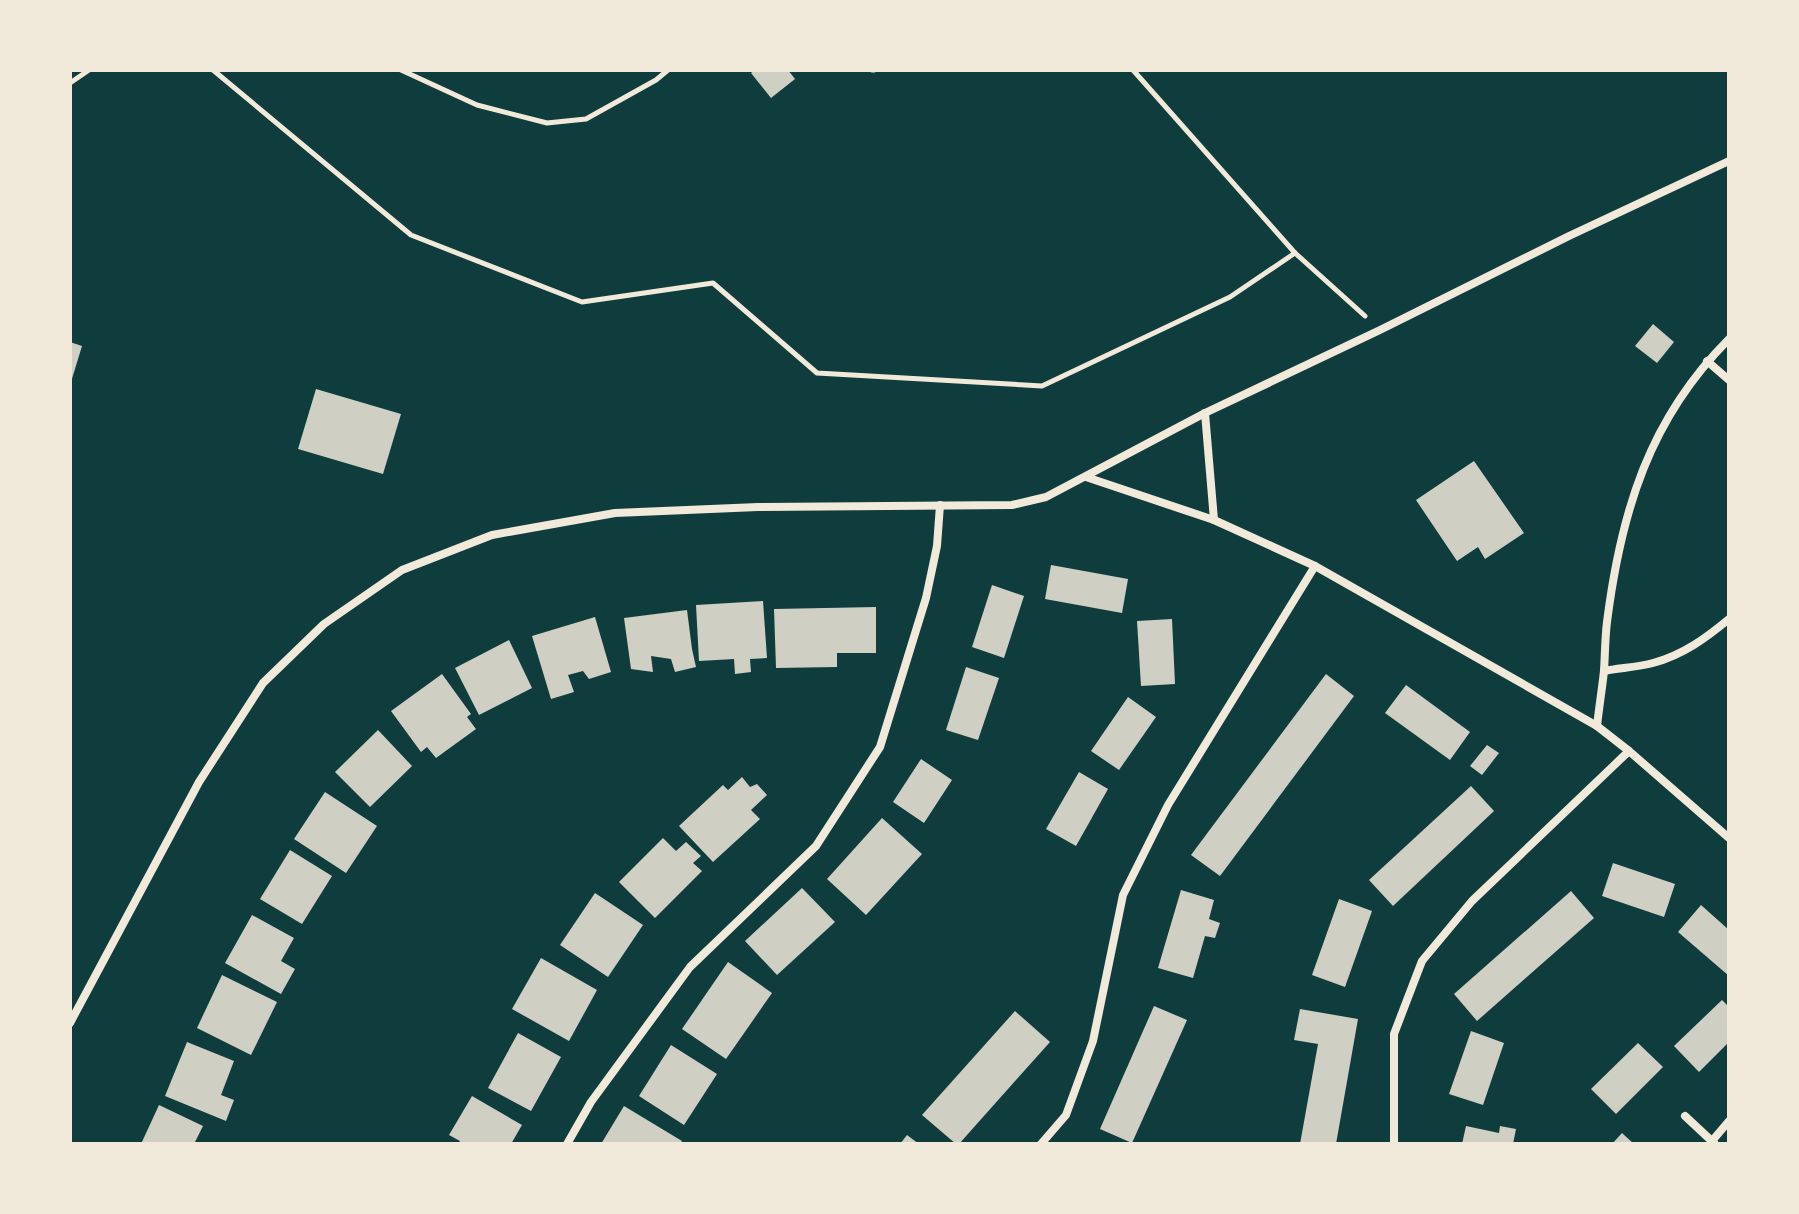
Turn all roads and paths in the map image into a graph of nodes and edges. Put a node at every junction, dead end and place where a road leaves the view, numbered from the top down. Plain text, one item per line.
1 (89, 70) edge
2 (213, 70) edge
3 (401, 70) edge
4 (668, 70) edge
5 (1133, 70) edge
6 (70, 83) edge
7 (1729, 161) edge
8 (1295, 253) junction
9 (1380, 330) junction
10 (1729, 339) edge
11 (1707, 361) junction
12 (1729, 380) edge
13 (1205, 413) junction
14 (1086, 477) junction
15 (940, 505) junction
16 (1214, 520) junction
17 (1315, 566) junction
18 (1729, 619) edge
19 (1604, 671) junction
20 (1597, 726) junction
21 (1629, 751) junction
22 (1729, 838) edge
23 (70, 1023) edge
24 (1685, 1116) dead end
25 (1729, 1121) edge
26 (1713, 1142) edge
27 (567, 1144) edge
28 (1041, 1144) edge
29 (1394, 1144) edge

1 - 6 path
2 - 8 path
3 - 4 path
5 - 8 path
7 - 9 street
8 - 9 path
9 - 13 street
10 - 11 street
11 - 12 street
11 - 19 street
13 - 14 street
13 - 16 street
14 - 15 street
14 - 16 street
15 - 23 street
15 - 27 street
16 - 17 street
17 - 20 street
17 - 28 street
18 - 19 street
19 - 20 street
20 - 21 street
21 - 22 street
21 - 29 street
24 - 26 street
25 - 26 street

